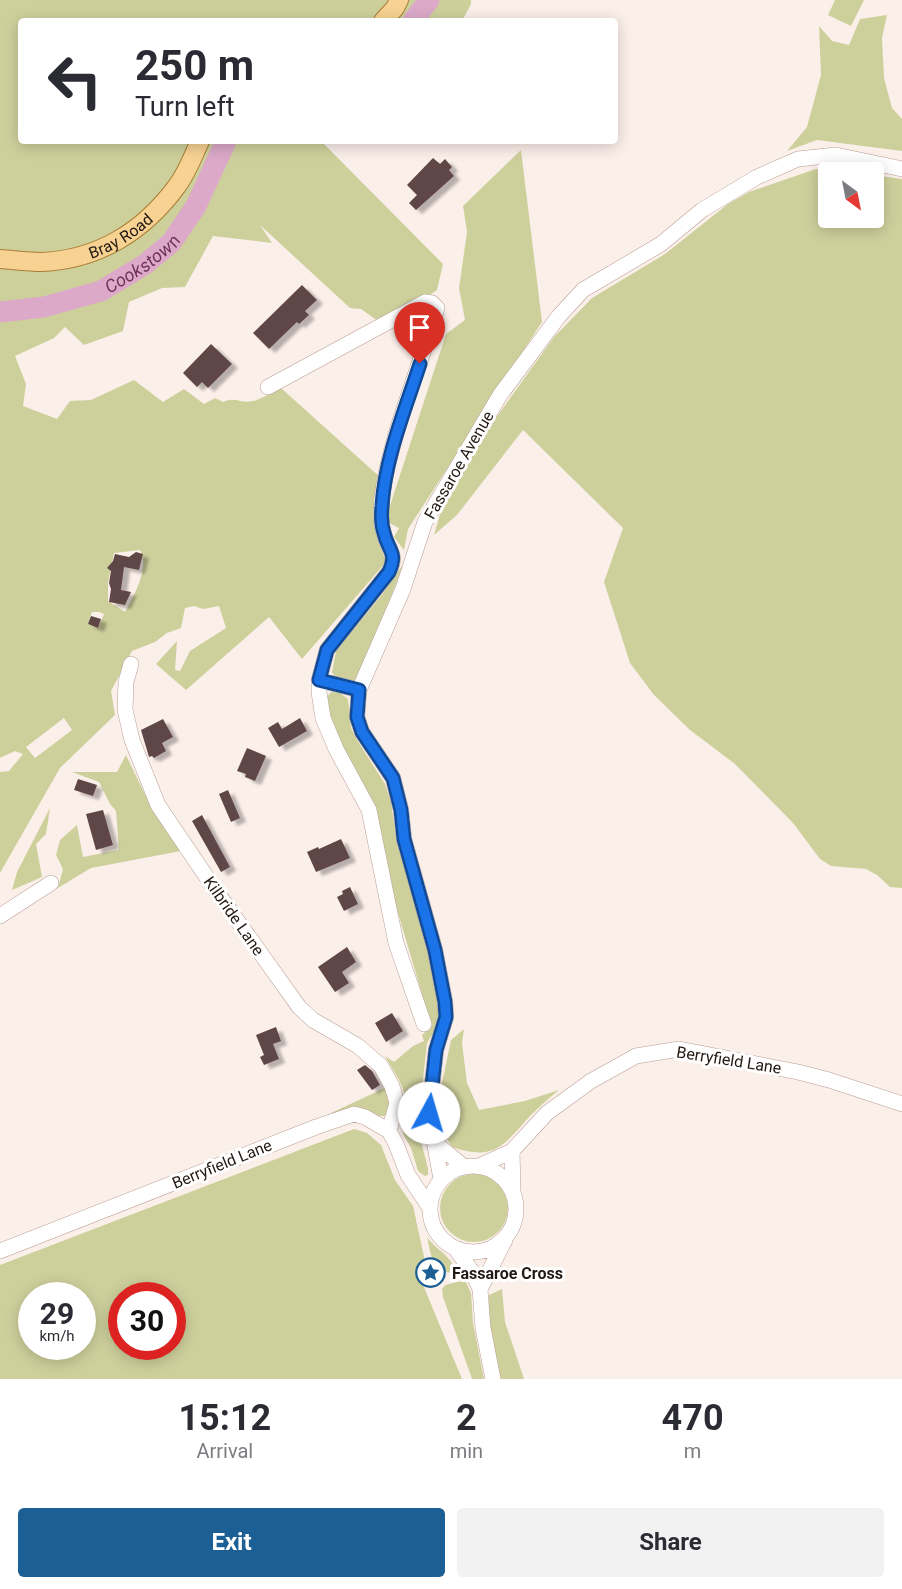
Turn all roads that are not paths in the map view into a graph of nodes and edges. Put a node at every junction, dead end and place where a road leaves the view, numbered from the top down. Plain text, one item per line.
1 (399, 0) edge
2 (386, 18) edge
3 (198, 144) edge
4 (902, 169) edge
5 (0, 259) edge
6 (268, 387) dead end
7 (131, 664) dead end
8 (319, 680) junction
9 (359, 690) junction
10 (51, 883) dead end
11 (0, 916) edge
12 (424, 1024) dead end
13 (902, 1104) edge
14 (389, 1131) junction
15 (434, 1142) junction
16 (512, 1151) junction
17 (463, 1166) junction
18 (479, 1166) junction
19 (439, 1182) junction
20 (415, 1184) junction
21 (513, 1191) junction
22 (430, 1208) junction
23 (506, 1237) junction
24 (454, 1248) junction
25 (0, 1251) edge
26 (480, 1289) junction
27 (493, 1379) edge

1 - 2 main road
3 - 5 main road, Bray Road
4 - 9 street, Fassaroe Avenue
6 - 8 street
7 - 14 street, Kilbride Lane
8 - 9 street
8 - 12 street
9 - 15 street, Fassaroe Avenue
10 - 11 street
13 - 16 street, Berryfield Lane
14 - 20 street
14 - 25 street, Berryfield Lane
15 - 17 street
15 - 19 street, Fassaroe Avenue
16 - 18 street, Berryfield Lane
16 - 21 street
17 - 18 street
17 - 19 street
18 - 21 street
19 - 20 street
19 - 22 street
20 - 22 street
21 - 23 street
22 - 24 street
23 - 24 street
23 - 26 street
24 - 26 street
26 - 27 street

